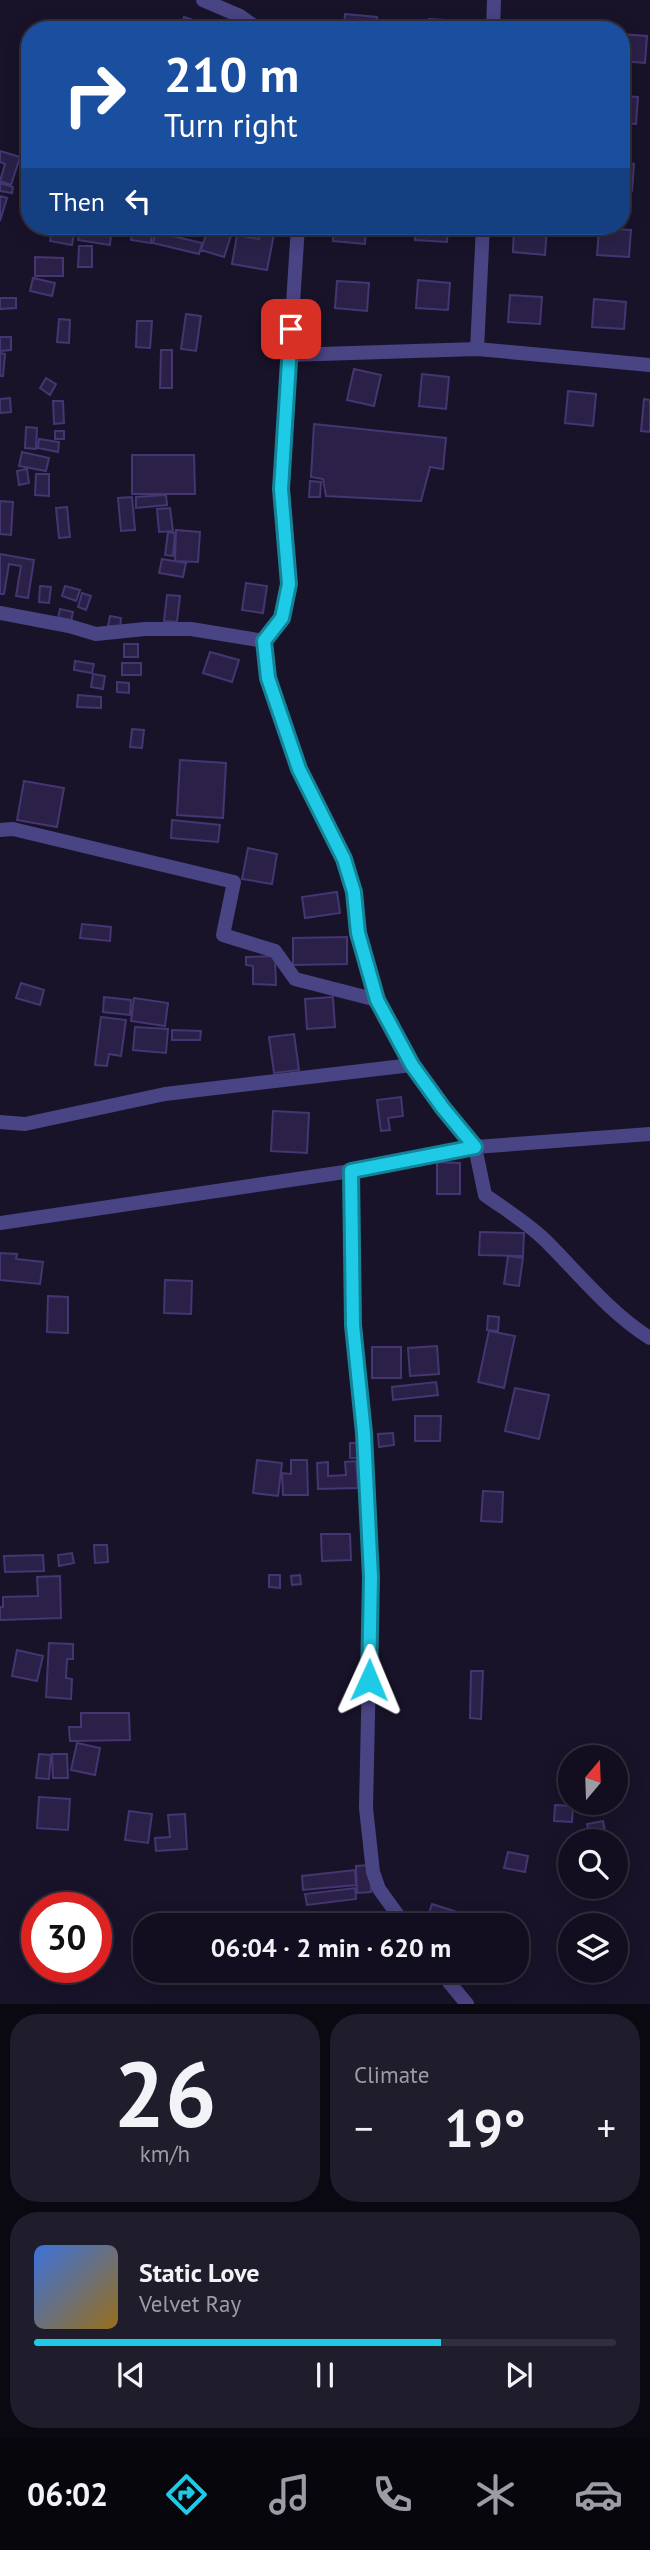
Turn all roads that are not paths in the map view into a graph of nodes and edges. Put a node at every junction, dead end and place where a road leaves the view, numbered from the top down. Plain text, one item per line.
1 (204, 0) edge
2 (494, 0) edge
3 (247, 21) edge
4 (493, 21) edge
5 (298, 235) edge
6 (483, 235) edge
7 (477, 349) junction
8 (289, 355) junction
9 (650, 365) edge
10 (0, 613) edge
11 (264, 641) junction
12 (0, 830) edge
13 (377, 1000) junction
14 (412, 1065) junction
15 (0, 1122) edge
16 (650, 1134) edge
17 (475, 1147) junction
18 (351, 1171) junction
19 (0, 1223) edge
20 (650, 1338) edge
21 (396, 1913) edge
22 (450, 1983) edge
23 (467, 2004) edge

1 - 3 street
2 - 4 street
5 - 8 street
6 - 7 street
7 - 8 street
7 - 9 street
8 - 11 street
10 - 11 street
11 - 13 street
12 - 13 street
13 - 14 street
14 - 15 street
14 - 17 street
16 - 17 street
17 - 18 street
17 - 20 street
18 - 19 street
18 - 21 street
22 - 23 street

